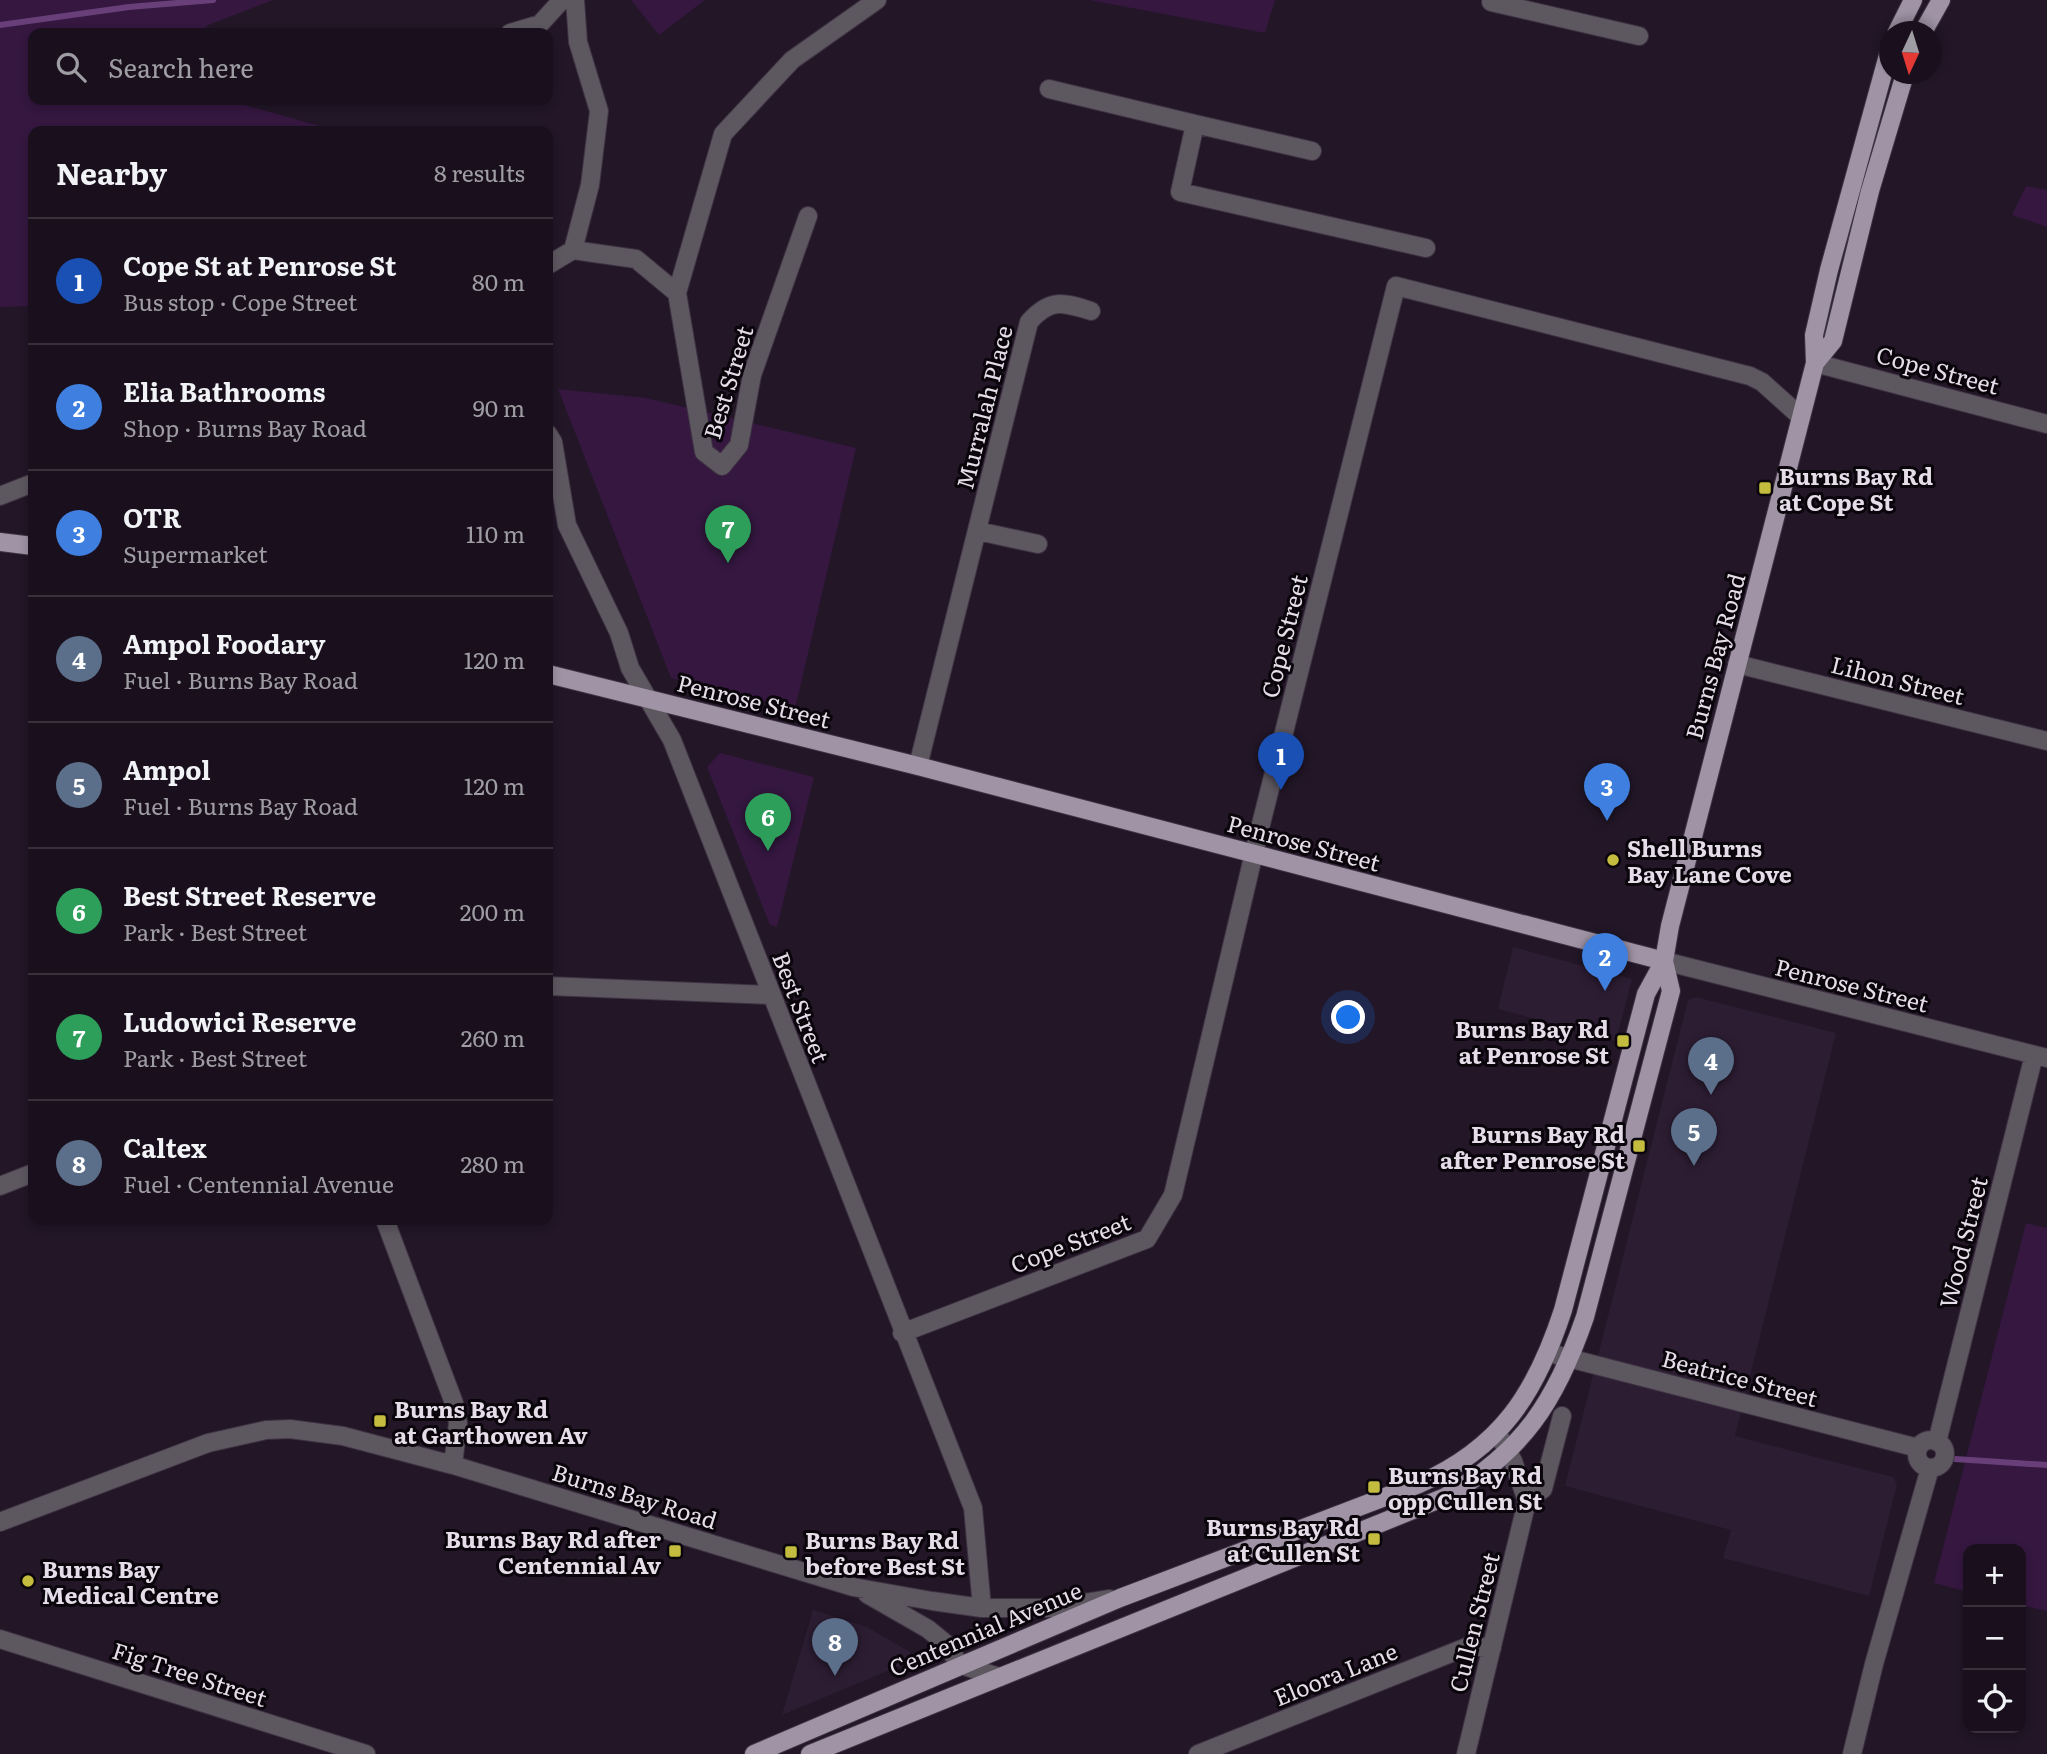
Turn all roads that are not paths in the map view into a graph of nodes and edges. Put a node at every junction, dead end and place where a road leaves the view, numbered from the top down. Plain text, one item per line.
1 (562, 0) edge
2 (575, 0) edge
3 (877, 0) edge
4 (1913, 0) edge
5 (1941, 0) edge
6 (1491, 2) edge
7 (1902, 21) edge
8 (1929, 21) edge
9 (527, 28) edge
10 (1639, 36) dead end
11 (1880, 84) edge
12 (1902, 84) edge
13 (1049, 89) dead end
14 (1195, 124) junction
15 (1312, 151) dead end
16 (808, 216) dead end
17 (1426, 248) dead end
18 (573, 250) junction
19 (553, 262) edge
20 (677, 293) junction
21 (1091, 311) dead end
22 (1815, 363) junction
23 (1801, 417) junction
24 (2047, 424) edge
25 (553, 448) edge
26 (28, 485) edge
27 (0, 496) edge
28 (978, 531) junction
29 (0, 541) edge
30 (1038, 544) dead end
31 (28, 545) edge
32 (1737, 664) junction
33 (553, 675) edge
34 (650, 700) junction
35 (2047, 741) edge
36 (918, 766) junction
37 (1253, 855) junction
38 (1664, 961) junction
39 (553, 986) edge
40 (771, 995) junction
41 (2041, 1057) edge
42 (28, 1175) edge
43 (0, 1186) edge
44 (387, 1225) edge
45 (902, 1333) junction
46 (1549, 1353) junction
47 (1571, 1359) junction
48 (1562, 1416) dead end
49 (1497, 1432) junction
50 (1937, 1442) junction
51 (1918, 1448) junction
52 (1507, 1452) junction
53 (453, 1465) junction
54 (1930, 1468) junction
55 (1527, 1500) junction
56 (0, 1522) edge
57 (853, 1587) junction
58 (1120, 1598) junction
59 (982, 1608) junction
60 (0, 1639) edge
61 (1492, 1648) junction
62 (960, 1665) junction
63 (1000, 1677) junction
64 (366, 1754) edge
65 (754, 1754) edge
66 (810, 1754) edge
67 (1198, 1754) edge
68 (1466, 1754) edge
69 (1852, 1754) edge

1 - 9 street
2 - 18 street
3 - 20 street, Best Street
4 - 7 main road
5 - 8 main road
6 - 10 street
11 - 22 main road, Burns Bay Road
12 - 22 main road, Burns Bay Road
13 - 14 street
14 - 15 street
14 - 17 street
16 - 20 street, Best Street
18 - 19 street
18 - 20 street
21 - 28 street, Murralah Place
22 - 23 main road, Burns Bay Road
22 - 24 street, Cope Street
23 - 32 main road, Burns Bay Road
23 - 37 street, Cope Street
25 - 34 street, Best Street
26 - 27 street
28 - 30 street
28 - 36 street, Murralah Place
29 - 31 main road
32 - 35 street, Lihon Street
32 - 38 main road, Burns Bay Road
33 - 34 main road, Penrose Street
34 - 36 main road, Penrose Street
34 - 40 street, Best Street
36 - 37 main road, Penrose Street
37 - 38 main road, Penrose Street
37 - 45 street, Cope Street
38 - 41 street, Penrose Street
38 - 46 main road, Burns Bay Road
38 - 47 main road, Burns Bay Road
39 - 40 street
40 - 45 street, Best Street
41 - 50 street, Wood Street
42 - 43 street
44 - 53 street
45 - 59 street, Best Street
46 - 47 street, Beatrice Street
46 - 49 main road, Burns Bay Road
47 - 51 street, Beatrice Street
47 - 52 main road, Burns Bay Road
48 - 55 street, Cullen Street
49 - 52 street
49 - 58 main road, Burns Bay Road
50 - 51 street
50 - 54 street
51 - 54 street
52 - 55 street
52 - 63 main road, Burns Bay Road
53 - 56 street, Burns Bay Road
53 - 57 street, Burns Bay Road
54 - 69 street
55 - 61 street, Cullen Street
57 - 59 street, Burns Bay Road
57 - 62 street, Burns Bay Road
58 - 59 street, Burns Bay Road
58 - 62 main road, Centennial Avenue
60 - 64 street, Fig Tree Street
61 - 67 street, Eloora Lane
61 - 68 street, Cullen Street
62 - 63 street
62 - 65 main road, Centennial Avenue
63 - 66 main road

